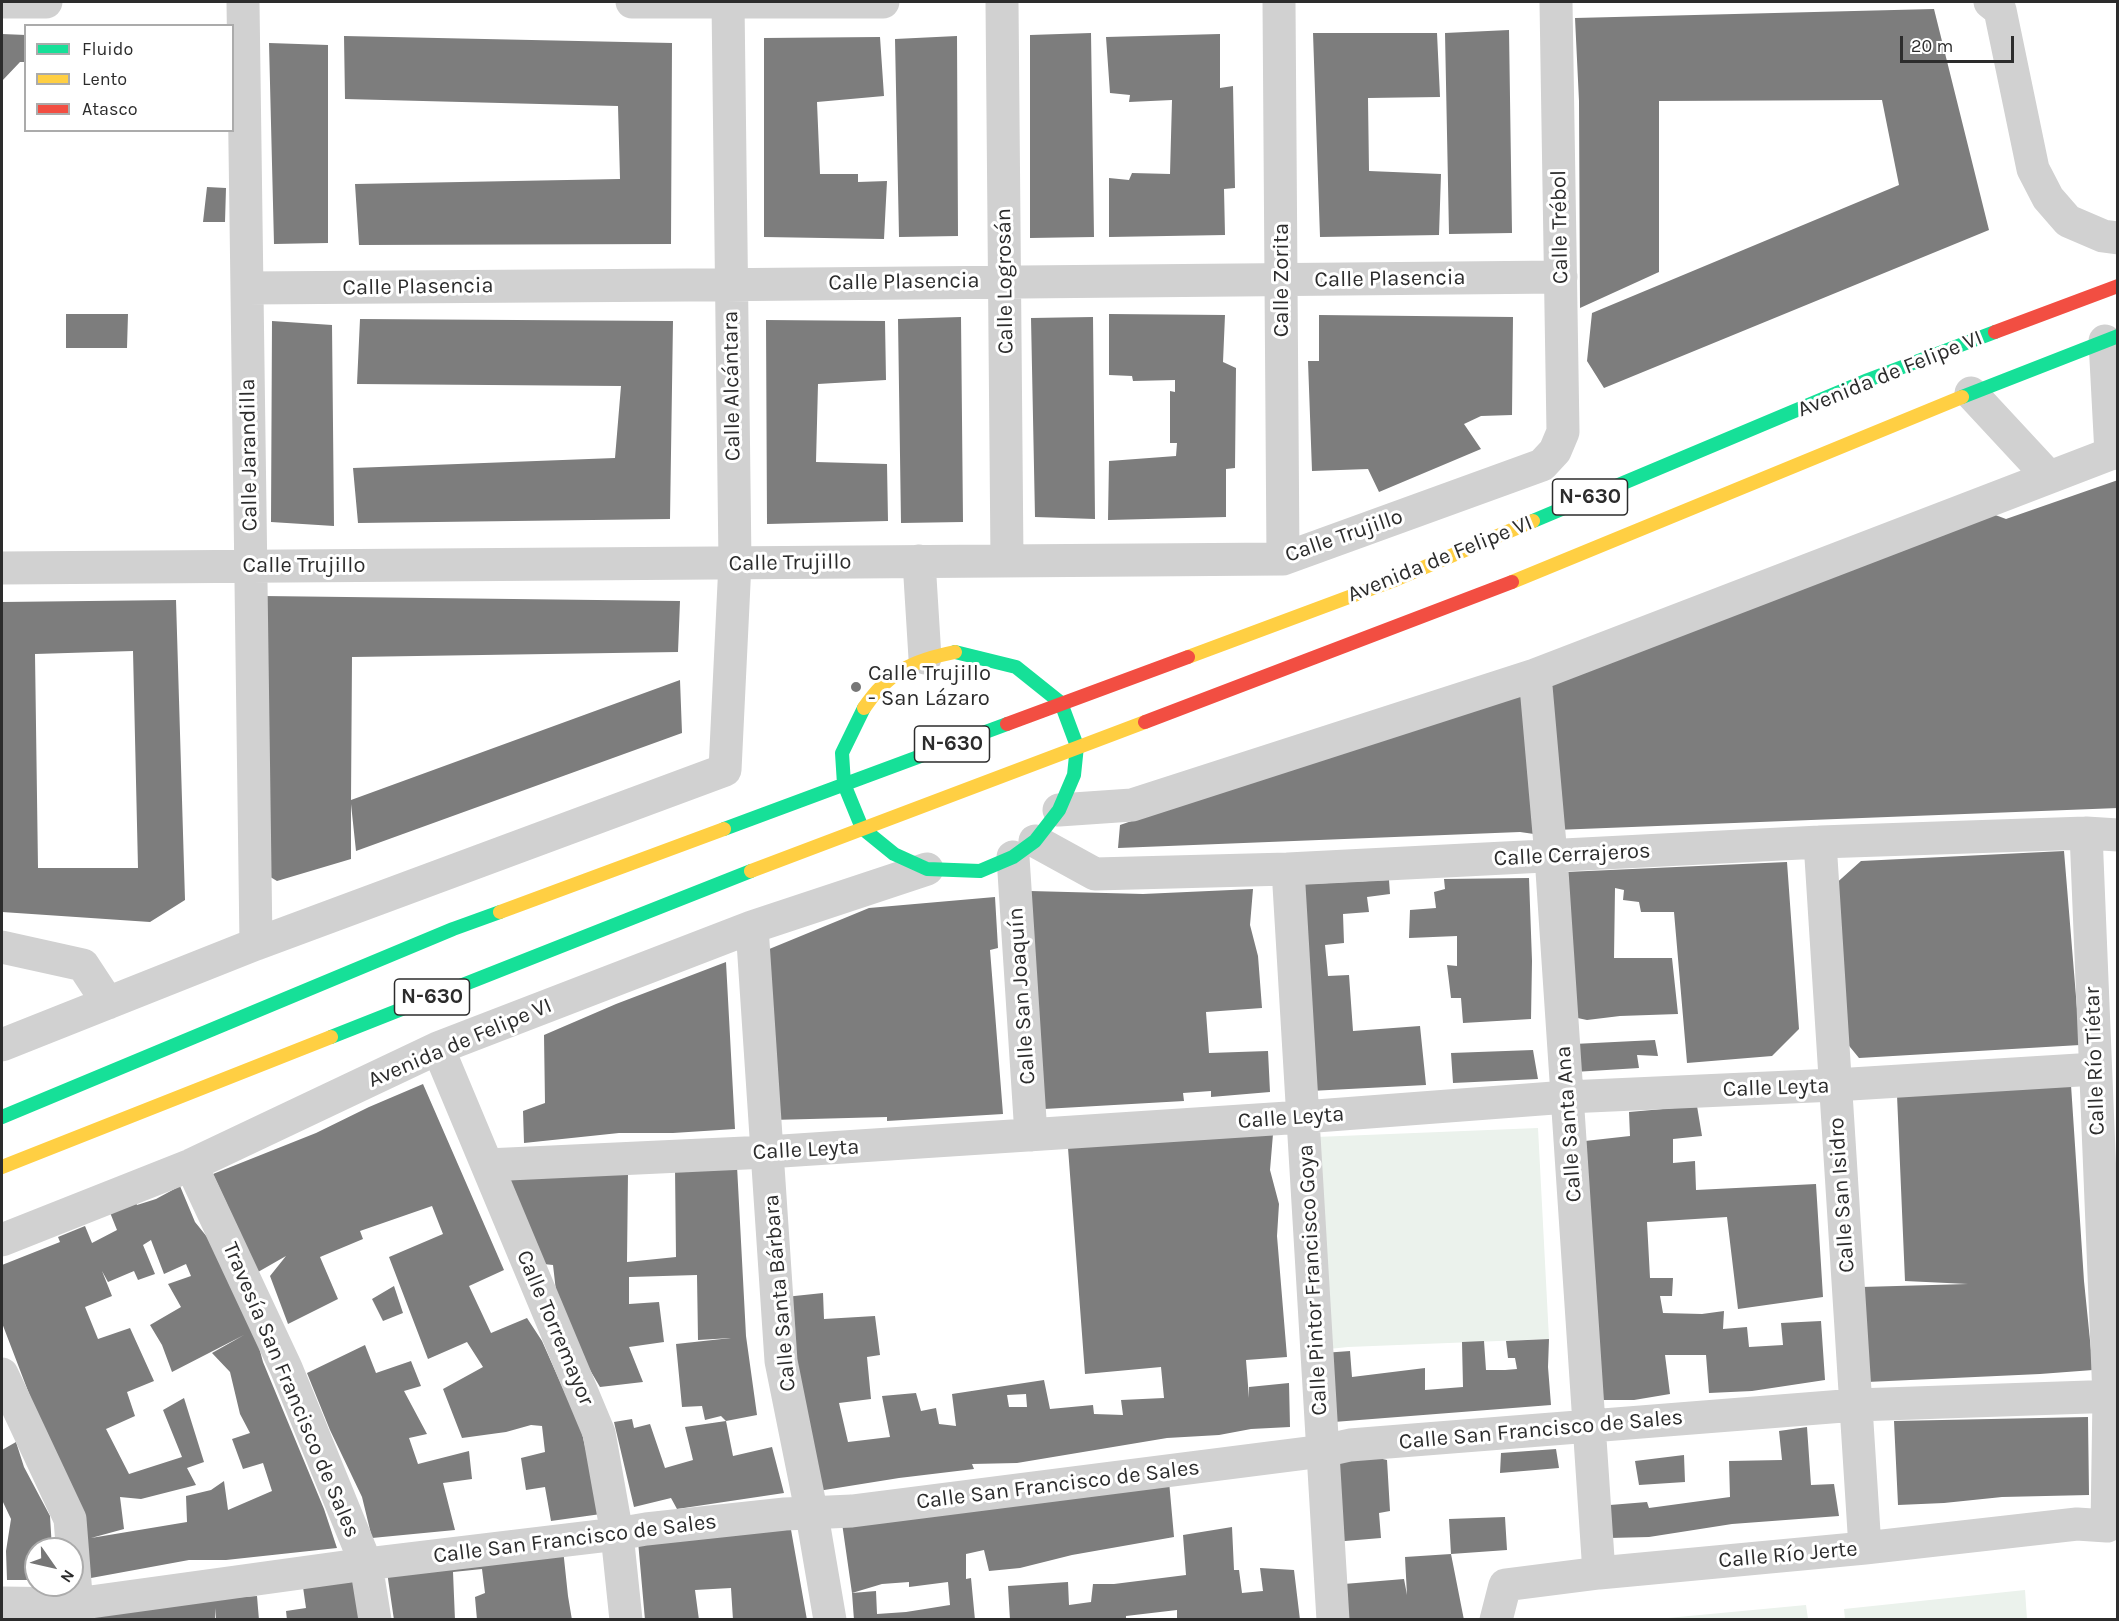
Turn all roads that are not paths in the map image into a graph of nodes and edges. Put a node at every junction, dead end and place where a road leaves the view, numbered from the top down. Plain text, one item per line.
1 (2, 2) edge
2 (46, 2) edge
3 (243, 2) edge
4 (632, 2) edge
5 (728, 2) edge
6 (883, 2) edge
7 (1002, 2) edge
8 (1279, 2) edge
9 (1556, 2) edge
10 (1990, 2) edge
11 (2118, 237) edge
12 (1561, 277) junction
13 (1006, 281) junction
14 (1282, 281) junction
15 (731, 284) junction
16 (2118, 286) edge
17 (247, 288) junction
18 (2111, 339) edge
19 (1971, 393) junction
20 (1555, 450) joint
21 (2114, 453) edge
22 (2049, 477) junction
23 (1283, 559) junction
24 (919, 561) junction
25 (1007, 561) junction
26 (735, 563) junction
27 (251, 567) junction
28 (2, 568) edge
29 (925, 658) junction
30 (1535, 675) junction
31 (1060, 703) junction
32 (1077, 746) junction
33 (844, 784) junction
34 (1059, 810) junction
35 (862, 828) junction
36 (2102, 834) edge
37 (1820, 842) junction
38 (1024, 849) junction
39 (1551, 856) junction
40 (927, 869) junction
41 (1288, 869) junction
42 (752, 927) junction
43 (256, 944) junction
44 (2, 947) edge
45 (108, 1003) junction
46 (2, 1045) edge
47 (438, 1048) junction
48 (2096, 1069) junction
49 (1835, 1085) junction
50 (1567, 1097) junction
51 (2, 1117) edge
52 (1303, 1118) junction
53 (1031, 1135) junction
54 (767, 1152) junction
55 (191, 1165) junction
56 (487, 1165) junction
57 (2, 1167) edge
58 (2, 1240) edge
59 (2, 1374) edge
60 (2113, 1396) edge
61 (1856, 1405) junction
62 (1589, 1425) junction
63 (1323, 1451) junction
64 (812, 1515) junction
65 (2112, 1530) edge
66 (617, 1534) junction
67 (1865, 1548) junction
68 (366, 1564) junction
69 (1599, 1573) junction
70 (2, 1603) edge
71 (77, 1612) edge
72 (375, 1620) edge
73 (626, 1620) edge
74 (830, 1620) edge
75 (1333, 1620) edge
76 (1496, 1620) edge

1 - 2 street
3 - 17 street, Calle Jarandilla
4 - 5 street
5 - 6 street
5 - 15 street, Calle Alcántara
7 - 13 street, Calle Logrosán
8 - 14 street, Calle Zorita
9 - 12 street, Calle Trébol
10 - 11 street
12 - 14 street, Calle Plasencia
12 - 20 street, Calle Trébol
13 - 14 street, Calle Plasencia
13 - 15 street, Calle Plasencia
13 - 25 street, Calle Logrosán
14 - 23 street, Calle Zorita
15 - 17 street, Calle Plasencia
15 - 26 street, Calle Alcántara
16 - 31 highway, Avenida de Felipe VI / N-630
17 - 27 street, Calle Jarandilla
18 - 19 highway, Avenida de Felipe VI / N-630
18 - 21 street
19 - 22 street
19 - 32 highway, Avenida de Felipe VI / N-630
20 - 23 street, Calle Trujillo
21 - 22 street
22 - 30 street
23 - 25 street, Calle Trujillo
24 - 25 street, Calle Trujillo
24 - 26 street, Calle Trujillo
24 - 29 street
26 - 27 street, Calle Trujillo
26 - 43 street, Calle Alcántara
27 - 28 street, Calle Trujillo
27 - 43 street, Calle Jarandilla
29 - 31 highway
29 - 33 highway
30 - 34 street
30 - 39 street, Calle Santa Ana
31 - 32 highway
31 - 33 highway, N-630
32 - 34 highway
32 - 35 highway, N-630
33 - 35 highway
33 - 51 highway, N-630
34 - 38 highway
35 - 40 highway
35 - 57 highway, N-630
36 - 37 street, Calle Cerrajeros
36 - 48 street, Calle Río Tiétar
37 - 39 street, Calle Cerrajeros
37 - 49 street, Calle San Isidro
38 - 40 highway
38 - 41 street, Calle Cerrajeros
38 - 53 street, Calle San Joaquín
39 - 41 street, Calle Cerrajeros
39 - 50 street, Calle Santa Ana
40 - 42 street, Avenida de Felipe VI
41 - 52 street, Calle Pintor Francisco Goya
42 - 47 street, Avenida de Felipe VI
42 - 54 street, Calle Santa Bárbara
43 - 45 street
44 - 45 street
45 - 46 street
47 - 55 street, Avenida de Felipe VI
47 - 56 street, Calle Torremayor
48 - 49 street, Calle Leyta
48 - 60 street, Calle Río Tiétar
49 - 50 street, Calle Leyta
49 - 61 street, Calle San Isidro
50 - 52 street, Calle Leyta
50 - 62 street, Calle Santa Ana
52 - 53 street, Calle Leyta
52 - 63 street, Calle Pintor Francisco Goya
53 - 54 street, Calle Leyta
54 - 56 street, Calle Leyta
54 - 64 street, Calle Santa Bárbara
55 - 58 street, Avenida de Felipe VI
55 - 68 street, Travesía San Francisco de Sales
56 - 66 street, Calle Torremayor
59 - 71 street
60 - 61 street, Calle San Francisco de Sales
60 - 65 street, Calle Río Tiétar
61 - 62 street, Calle San Francisco de Sales
61 - 67 street, Calle San Isidro
62 - 63 street, Calle San Francisco de Sales
62 - 69 street, Calle Santa Ana
63 - 64 street, Calle San Francisco de Sales
63 - 75 street, Calle Pintor Francisco Goya
64 - 66 street, Calle San Francisco de Sales
64 - 74 street, Calle Santa Bárbara
65 - 67 street, Calle Río Jerte
66 - 68 street, Calle San Francisco de Sales
66 - 73 street, Calle Torremayor
67 - 69 street, Calle Río Jerte
68 - 71 street, Calle San Francisco de Sales
68 - 72 street, Travesía San Francisco de Sales
69 - 76 street, Calle Río Jerte
70 - 71 street, Calle San Francisco de Sales

